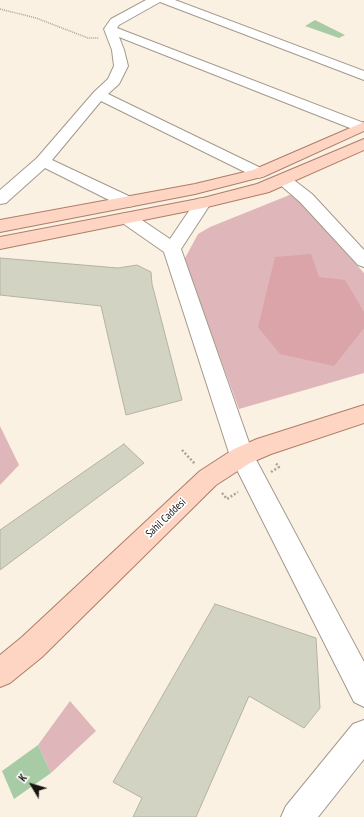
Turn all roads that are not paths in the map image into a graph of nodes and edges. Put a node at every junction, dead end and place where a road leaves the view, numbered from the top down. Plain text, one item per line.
1 (156, 0) edge
2 (164, 0) edge
3 (112, 33) junction
4 (364, 76) edge
5 (99, 95) junction
6 (362, 127) edge
7 (364, 144) edge
8 (43, 161) junction
9 (259, 173) junction
10 (284, 180) junction
11 (0, 199) edge
12 (203, 203) junction
13 (127, 210) junction
14 (0, 226) edge
15 (0, 243) edge
16 (172, 249) junction
17 (364, 261) edge
18 (364, 414) edge
19 (242, 456) junction
20 (0, 673) edge
21 (364, 692) edge
22 (364, 735) edge
23 (297, 817) edge

1 - 3 street
2 - 4 street
3 - 5 street
3 - 6 street
5 - 8 street
5 - 9 street
6 - 9 main road
7 - 10 main road
8 - 11 street
8 - 13 street
9 - 13 main road
10 - 12 main road
10 - 17 street
12 - 13 main road
12 - 16 street
13 - 14 main road
13 - 15 main road
13 - 16 street
16 - 19 street
18 - 19 main road, Sahil Caddesi
19 - 20 main road, Sahil Caddesi
19 - 21 street
22 - 23 street

